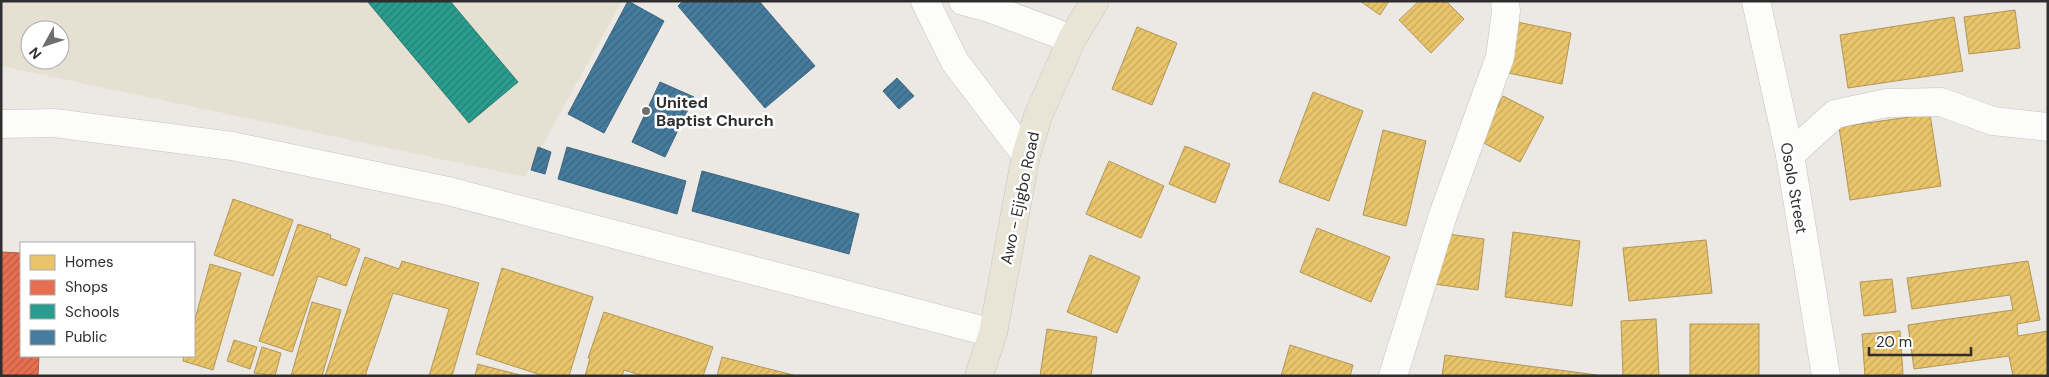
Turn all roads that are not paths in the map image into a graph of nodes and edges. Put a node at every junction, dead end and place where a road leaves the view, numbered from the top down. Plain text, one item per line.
1 (925, 1) edge
2 (963, 1) edge
3 (1095, 1) edge
4 (1505, 1) edge
5 (1756, 1) edge
6 (1072, 39) junction
7 (1, 124) edge
8 (2048, 127) edge
9 (1026, 155) junction
10 (1790, 155) junction
11 (993, 333) junction
12 (979, 376) edge
13 (1393, 376) edge
14 (1826, 376) edge

1 - 9 street
2 - 6 street
3 - 6 main road, Awo - Ejigbo Road
4 - 13 street
5 - 10 street, Osolo Street
6 - 9 main road, Awo - Ejigbo Road
7 - 11 street
8 - 10 street
9 - 11 main road, Awo - Ejigbo Road
10 - 14 street, Osolo Street
11 - 12 main road, Awo - Ejigbo Road

